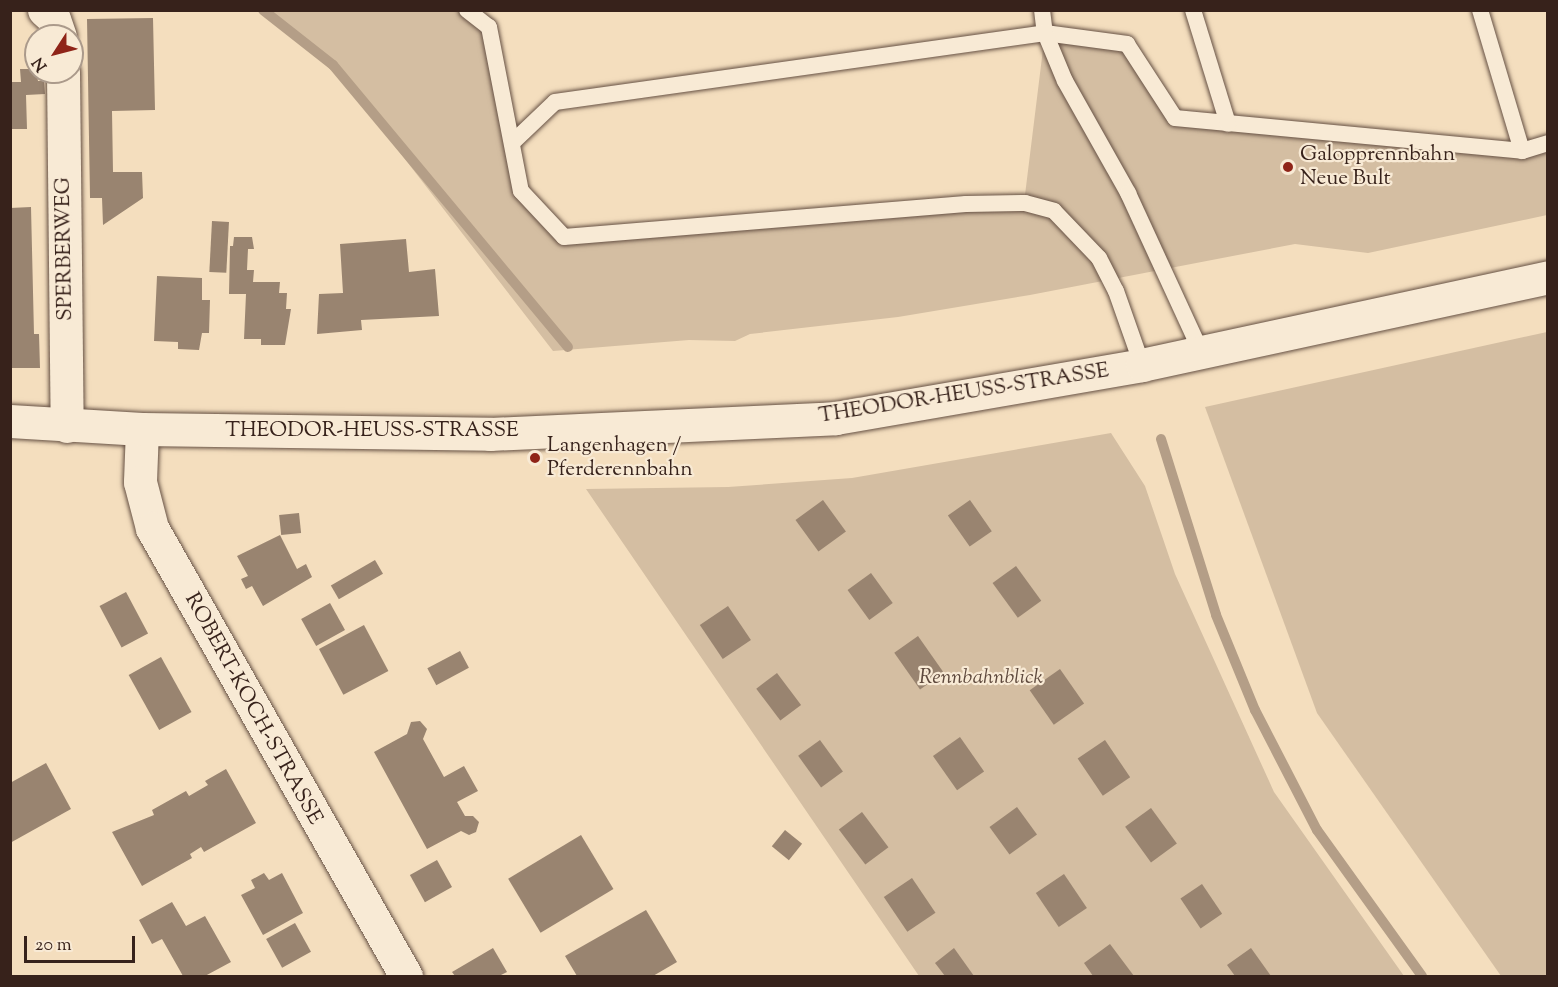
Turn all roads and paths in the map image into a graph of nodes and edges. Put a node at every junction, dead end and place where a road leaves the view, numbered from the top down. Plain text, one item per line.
1 (44, 10) edge
2 (467, 10) edge
3 (1042, 10) edge
4 (1193, 10) edge
5 (1479, 10) edge
6 (56, 24) edge
7 (1045, 33) junction
8 (63, 84) edge
9 (1228, 124) junction
10 (512, 143) junction
11 (1548, 143) edge
12 (1522, 151) junction
13 (1548, 277) edge
14 (1202, 352) junction
15 (1142, 365) junction
16 (10, 421) edge
17 (67, 426) junction
18 (142, 429) junction
19 (406, 976) edge

1 - 6 street
2 - 10 lane
3 - 7 lane
4 - 9 lane
5 - 12 lane
7 - 9 lane
7 - 10 lane
7 - 14 lane
8 - 17 street, SPERBERWEG
9 - 12 lane
10 - 15 lane
11 - 12 lane
13 - 14 street, THEODOR-HEUSS-STRASSE
14 - 15 street, THEODOR-HEUSS-STRASSE
15 - 18 street, THEODOR-HEUSS-STRASSE
16 - 17 street, THEODOR-HEUSS-STRASSE
17 - 18 street, THEODOR-HEUSS-STRASSE
18 - 19 street, ROBERT-KOCH-STRASSE

